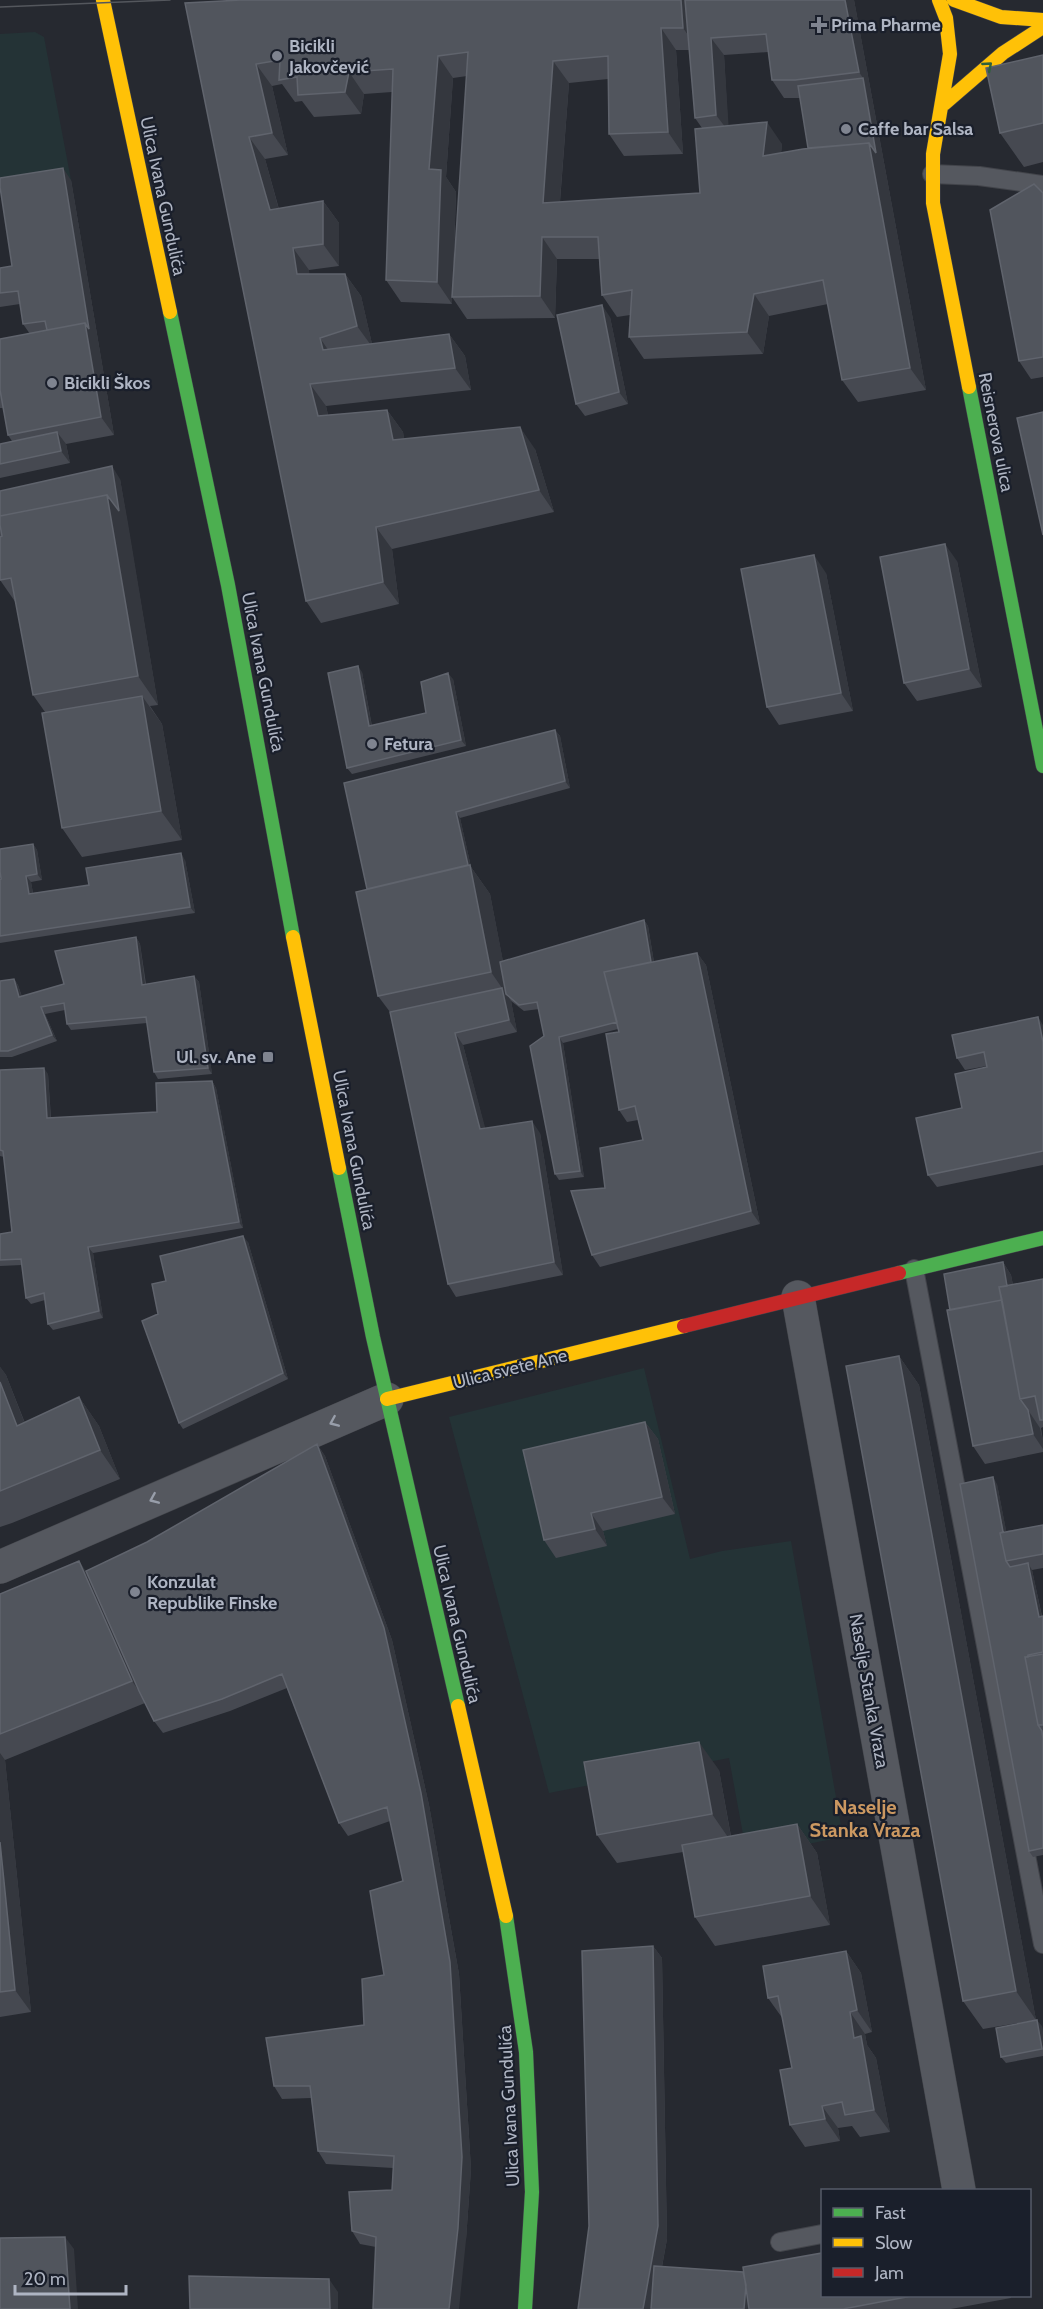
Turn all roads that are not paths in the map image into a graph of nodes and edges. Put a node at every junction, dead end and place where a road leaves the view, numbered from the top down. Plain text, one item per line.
1 (104, 0) edge
2 (939, 0) edge
3 (954, 0) edge
4 (1043, 20) edge
5 (1043, 27) edge
6 (944, 104) junction
7 (932, 174) junction
8 (1043, 185) edge
9 (1043, 766) edge
10 (1043, 1238) edge
11 (914, 1269) junction
12 (798, 1298) junction
13 (387, 1399) junction
14 (0, 1567) edge
15 (1043, 1944) edge
16 (959, 2189) edge
17 (821, 2234) edge
18 (780, 2242) dead end
19 (525, 2309) edge

1 - 13 main road, Ulica Ivana Gundulića
2 - 6 main road, Reisnerova ulica
3 - 4 main road
6 -> 5 main road
6 - 7 main road, Reisnerova ulica
7 - 8 lane
7 - 9 main road, Reisnerova ulica
10 - 11 main road, Ulica svete Ane
11 - 12 main road, Ulica svete Ane
11 - 15 lane
12 - 13 main road, Ulica svete Ane
12 - 16 street, Naselje Stanka Vraza
13 -> 14 street, Ulica svete Ane
13 - 19 main road, Ulica Ivana Gundulića
17 - 18 lane

